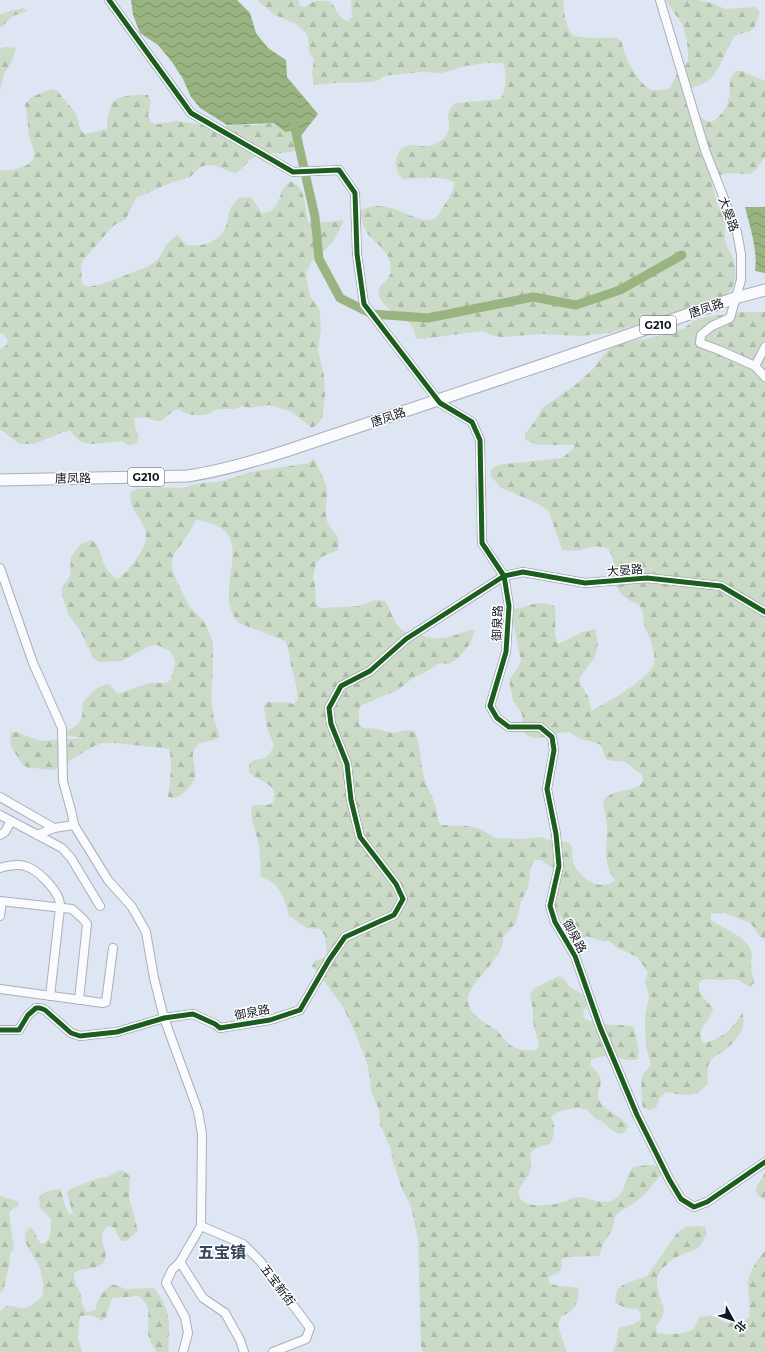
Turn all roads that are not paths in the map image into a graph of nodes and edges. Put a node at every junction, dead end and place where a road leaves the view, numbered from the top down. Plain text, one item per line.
1 (108, 0) edge
2 (660, 0) edge
3 (765, 290) edge
4 (735, 298) junction
5 (765, 347) edge
6 (755, 366) junction
7 (765, 377) edge
8 (0, 480) edge
9 (0, 568) edge
10 (504, 576) junction
11 (765, 612) edge
12 (0, 798) edge
13 (0, 815) edge
14 (11, 821) junction
15 (74, 825) junction
16 (54, 828) junction
17 (0, 835) edge
18 (37, 835) junction
19 (0, 868) edge
20 (1, 902) edge
21 (100, 906) dead end
22 (60, 908) junction
23 (0, 916) edge
24 (113, 948) dead end
25 (0, 989) edge
26 (50, 996) junction
27 (79, 1000) junction
28 (164, 1018) junction
29 (0, 1030) edge
30 (765, 1162) edge
31 (201, 1226) junction
32 (180, 1262) junction
33 (183, 1352) edge
34 (244, 1352) edge
35 (273, 1352) edge

1 - 10 street
2 - 4 street, 大晏路
3 - 4 highway, 唐凤路 / G210
4 - 6 street, 大晏路
4 - 8 highway, 唐凤路 / G210, bridge
5 - 6 street
6 - 7 street, 大晏路
9 - 15 street
10 - 11 street, 大晏路
10 - 28 street, 御泉路
10 - 30 street, 御泉路
12 - 16 street
13 - 14 street
14 - 17 street
14 - 18 street
15 - 16 street
15 - 28 street
16 - 18 street
18 - 21 street
19 - 22 street
20 - 22 street
20 - 23 street
22 - 26 street
22 - 27 street
24 - 27 street
25 - 26 street
26 - 27 street
28 - 29 street
28 - 31 street
31 - 32 street
31 - 35 street, 五宝新街
32 - 33 street
32 - 34 street

